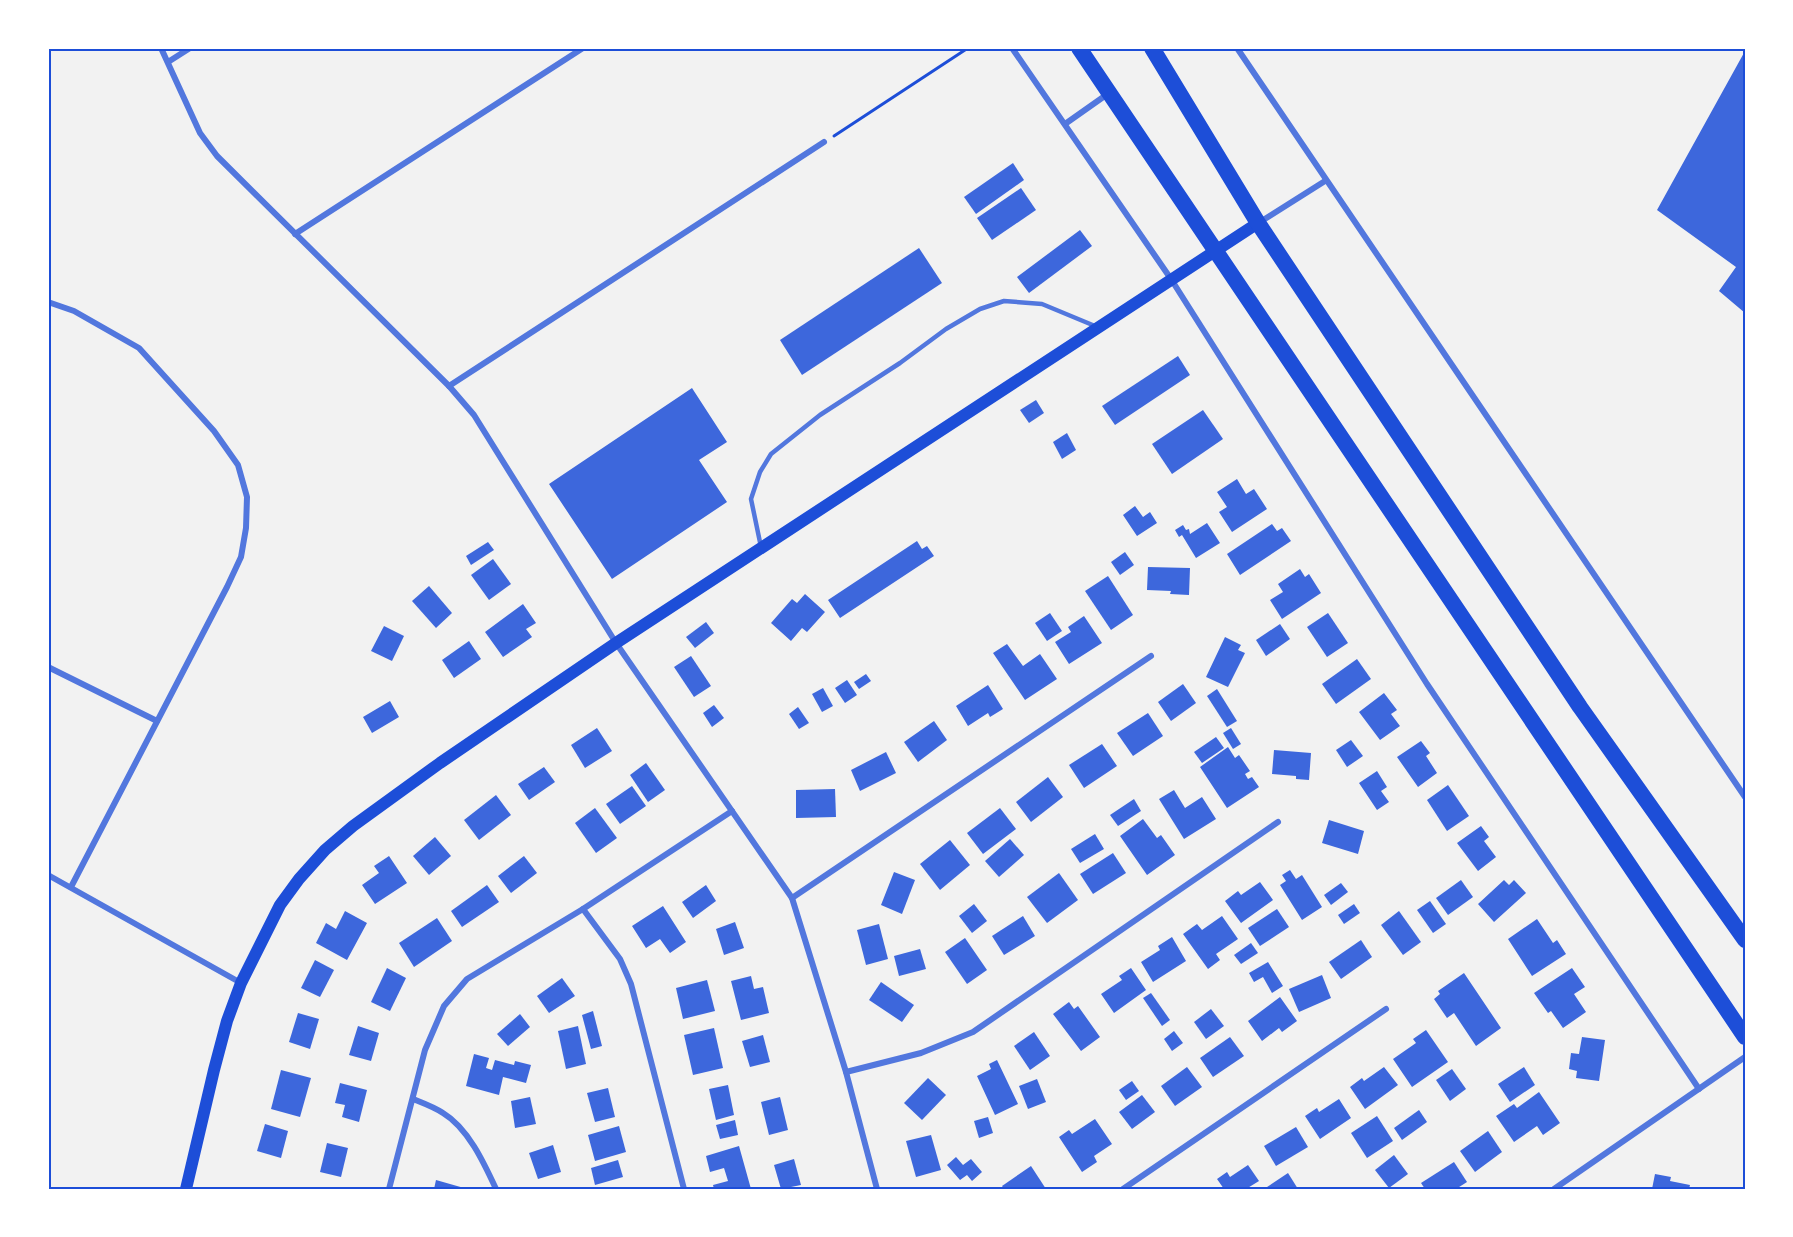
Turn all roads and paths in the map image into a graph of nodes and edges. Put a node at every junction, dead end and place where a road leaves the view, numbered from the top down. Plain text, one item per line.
1 (161, 48) edge
2 (190, 48) edge
3 (583, 48) edge
4 (968, 48) edge
5 (1012, 48) edge
6 (1079, 48) edge
7 (1152, 48) edge
8 (1237, 48) edge
9 (168, 62) junction
10 (1109, 93) junction
11 (1065, 124) junction
12 (824, 142) joint
13 (1325, 181) junction
14 (1258, 223) junction
15 (295, 234) junction
16 (1215, 252) junction
17 (1171, 279) junction
18 (48, 302) edge
19 (1097, 327) junction
20 (449, 386) junction
21 (761, 548) junction
22 (616, 643) junction
23 (1150, 656) dead end
24 (48, 667) edge
25 (157, 721) junction
26 (1745, 797) edge
27 (732, 811) junction
28 (1278, 822) dead end
29 (48, 875) edge
30 (70, 887) junction
31 (792, 898) junction
32 (583, 909) junction
33 (1745, 940) edge
34 (241, 983) junction
35 (1386, 1009) dead end
36 (1745, 1037) edge
37 (1745, 1057) edge
38 (846, 1072) junction
39 (1699, 1089) junction
40 (413, 1099) junction
41 (186, 1189) edge
42 (389, 1189) edge
43 (496, 1189) edge
44 (684, 1189) edge
45 (877, 1189) edge
46 (1123, 1189) edge
47 (1554, 1189) edge

1 - 9 street
2 - 9 street
3 - 15 street
4 - 12 path
5 - 11 street
6 - 10 highway
7 - 14 highway
8 - 13 street
9 - 15 street
10 - 11 street
10 - 16 highway
11 - 17 street
12 - 20 street
13 - 14 street
13 - 26 street
14 - 16 main road
14 - 33 highway
15 - 20 street
16 - 17 main road
16 - 36 highway
17 - 19 main road
17 - 39 street
18 - 25 street
19 - 21 main road
19 - 21 lane
20 - 22 street
21 - 22 main road
22 - 27 street
22 - 34 main road
23 - 31 street
24 - 25 street
25 - 30 street
27 - 31 street
27 - 32 street
28 - 38 street
29 - 30 street
30 - 34 street
31 - 38 street
32 - 40 street
32 - 44 street
34 - 41 main road
35 - 46 street
37 - 39 street
38 - 45 street
39 - 47 street
40 - 42 street
40 - 43 street

